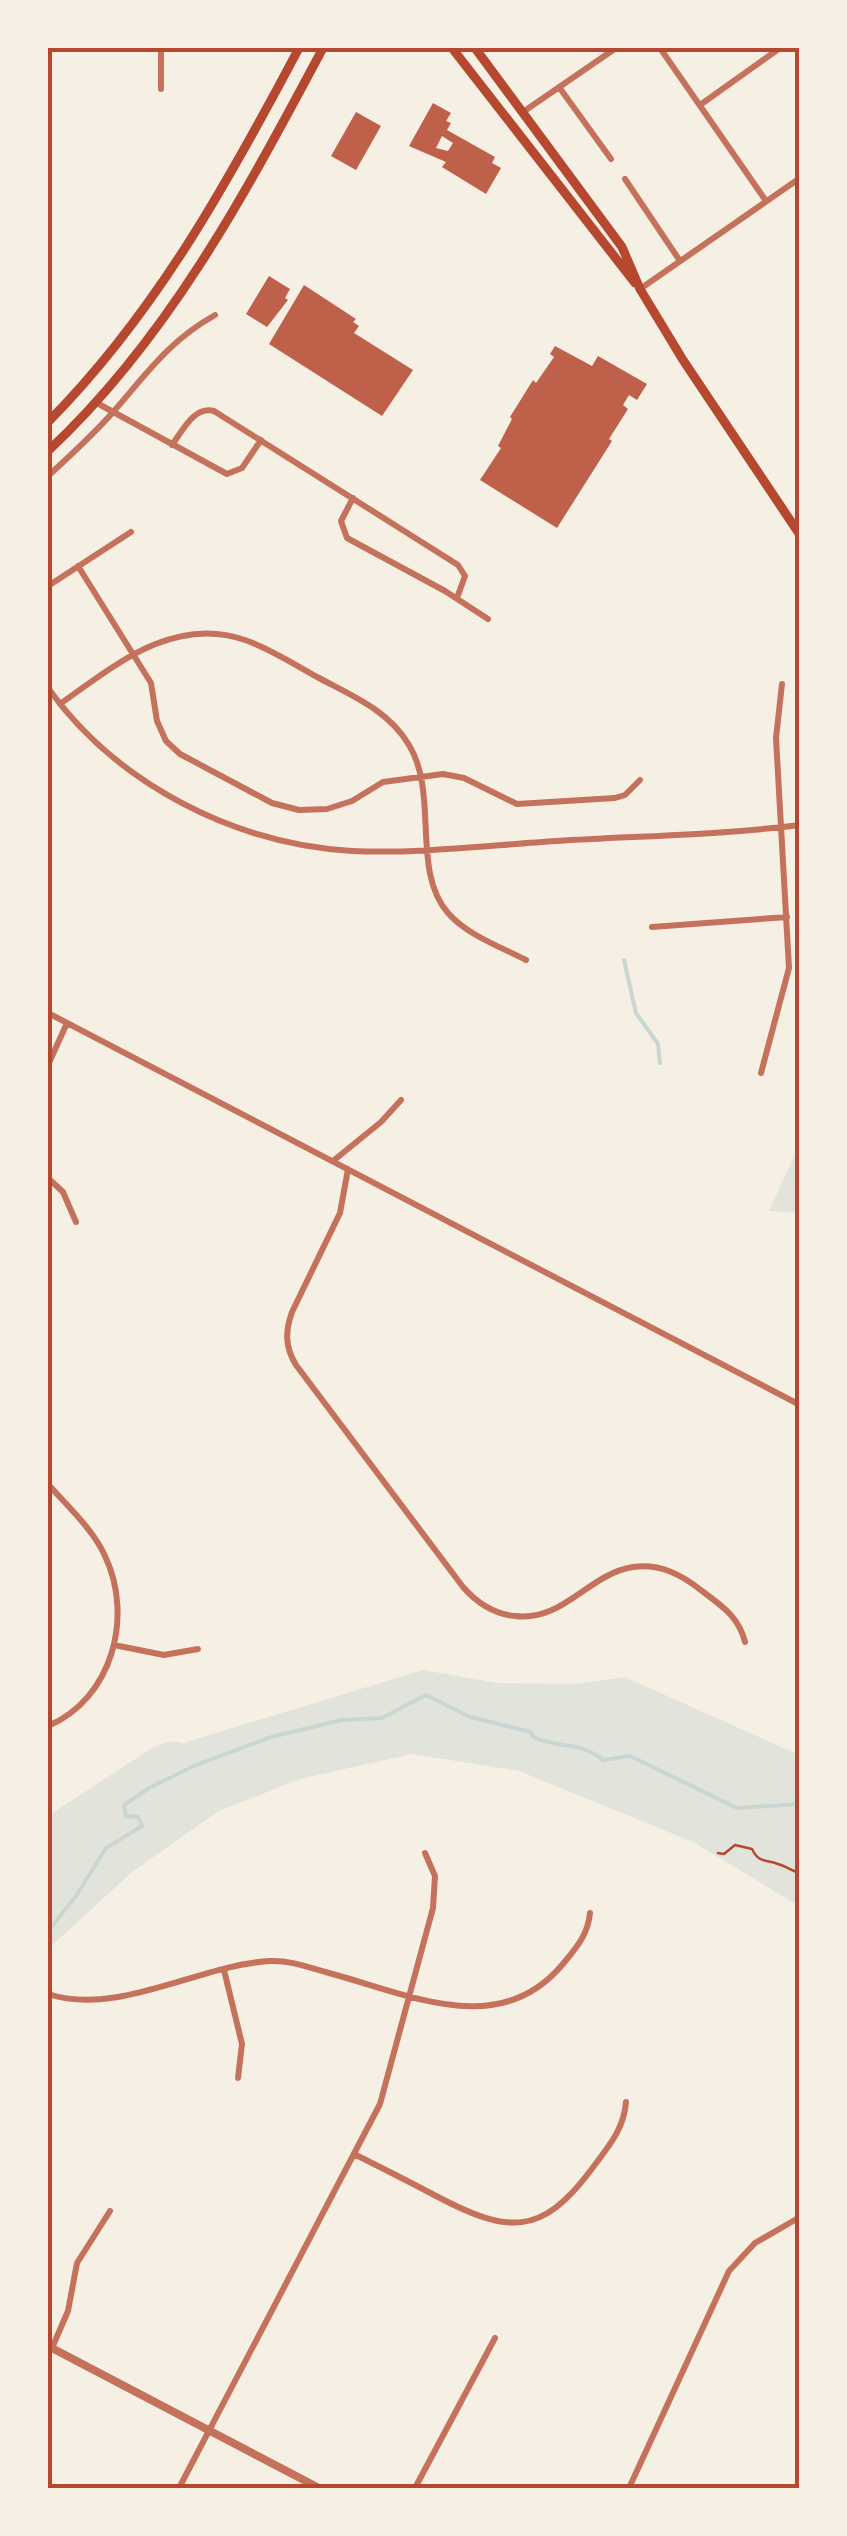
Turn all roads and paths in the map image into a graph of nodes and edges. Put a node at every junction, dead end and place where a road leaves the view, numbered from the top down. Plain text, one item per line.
1 (161, 48) edge
2 (300, 48) edge
3 (323, 48) edge
4 (452, 48) edge
5 (475, 48) edge
6 (616, 48) edge
7 (660, 48) edge
8 (780, 48) edge
9 (560, 87) junction
10 (161, 88) dead end
11 (700, 105) junction
12 (523, 112) junction
13 (610, 159) dead end
14 (800, 178) edge
15 (625, 179) dead end
16 (766, 201) junction
17 (680, 261) junction
18 (640, 289) junction
19 (215, 314) dead end
20 (96, 402) junction
21 (113, 412) junction
22 (48, 422) edge
23 (261, 440) junction
24 (172, 445) junction
25 (48, 451) edge
26 (48, 476) edge
27 (353, 498) junction
28 (132, 532) dead end
29 (800, 535) edge
30 (78, 566) junction
31 (48, 586) edge
32 (457, 598) junction
33 (488, 619) dead end
34 (134, 654) junction
35 (782, 684) dead end
36 (48, 688) edge
37 (60, 704) junction
38 (420, 776) junction
39 (640, 780) dead end
40 (800, 824) edge
41 (780, 827) junction
42 (429, 849) junction
43 (787, 917) junction
44 (652, 927) dead end
45 (526, 960) dead end
46 (48, 1013) edge
47 (67, 1022) junction
48 (48, 1066) edge
49 (761, 1073) dead end
50 (401, 1100) dead end
51 (332, 1161) junction
52 (348, 1169) junction
53 (48, 1178) edge
54 (76, 1222) dead end
55 (800, 1404) edge
56 (48, 1484) edge
57 (745, 1642) dead end
58 (114, 1645) junction
59 (198, 1648) dead end
60 (48, 1726) edge
61 (425, 1853) dead end
62 (718, 1853) dead end
63 (800, 1873) edge
64 (590, 1913) dead end
65 (224, 1970) junction
66 (48, 1994) edge
67 (411, 1995) junction
68 (238, 2078) dead end
69 (626, 2102) dead end
70 (354, 2154) junction
71 (110, 2211) dead end
72 (800, 2216) edge
73 (494, 2338) dead end
74 (50, 2347) edge
75 (209, 2431) junction
76 (179, 2488) edge
77 (319, 2488) edge
78 (416, 2488) edge
79 (629, 2488) edge

1 - 10 street
2 - 22 main road
3 - 20 main road
4 - 18 main road
5 - 12 main road
6 - 9 street
7 - 11 street
8 - 11 street
9 - 12 street
9 - 13 street
11 - 16 street
12 - 18 main road
14 - 16 street
15 - 17 street
16 - 17 street
17 - 18 street
18 - 29 main road
19 - 21 street
20 - 21 street
20 - 25 main road
21 - 24 street
21 - 26 street
23 - 24 street
23 - 24 street
23 - 27 street
27 - 32 street
27 - 32 street
28 - 30 street
30 - 31 street
30 - 34 street
32 - 33 street
34 - 37 street
34 - 38 street
34 - 38 street
35 - 41 street
36 - 37 street
37 - 42 street
38 - 39 street
38 - 42 street
40 - 41 street
41 - 42 street
41 - 43 street
42 - 45 street
43 - 44 street
43 - 49 street
46 - 47 street
47 - 48 street
47 - 51 street
50 - 51 street
51 - 52 street
52 - 55 street
52 - 57 street
53 - 54 street
56 - 58 street
58 - 59 street
58 - 60 street
61 - 67 street
62 - 63 path
64 - 67 street
65 - 66 street
65 - 67 street
65 - 68 street
67 - 70 street
69 - 70 street
70 - 75 street
71 - 74 street
72 - 79 street
73 - 78 street
74 - 75 street
75 - 76 street
75 - 77 street

